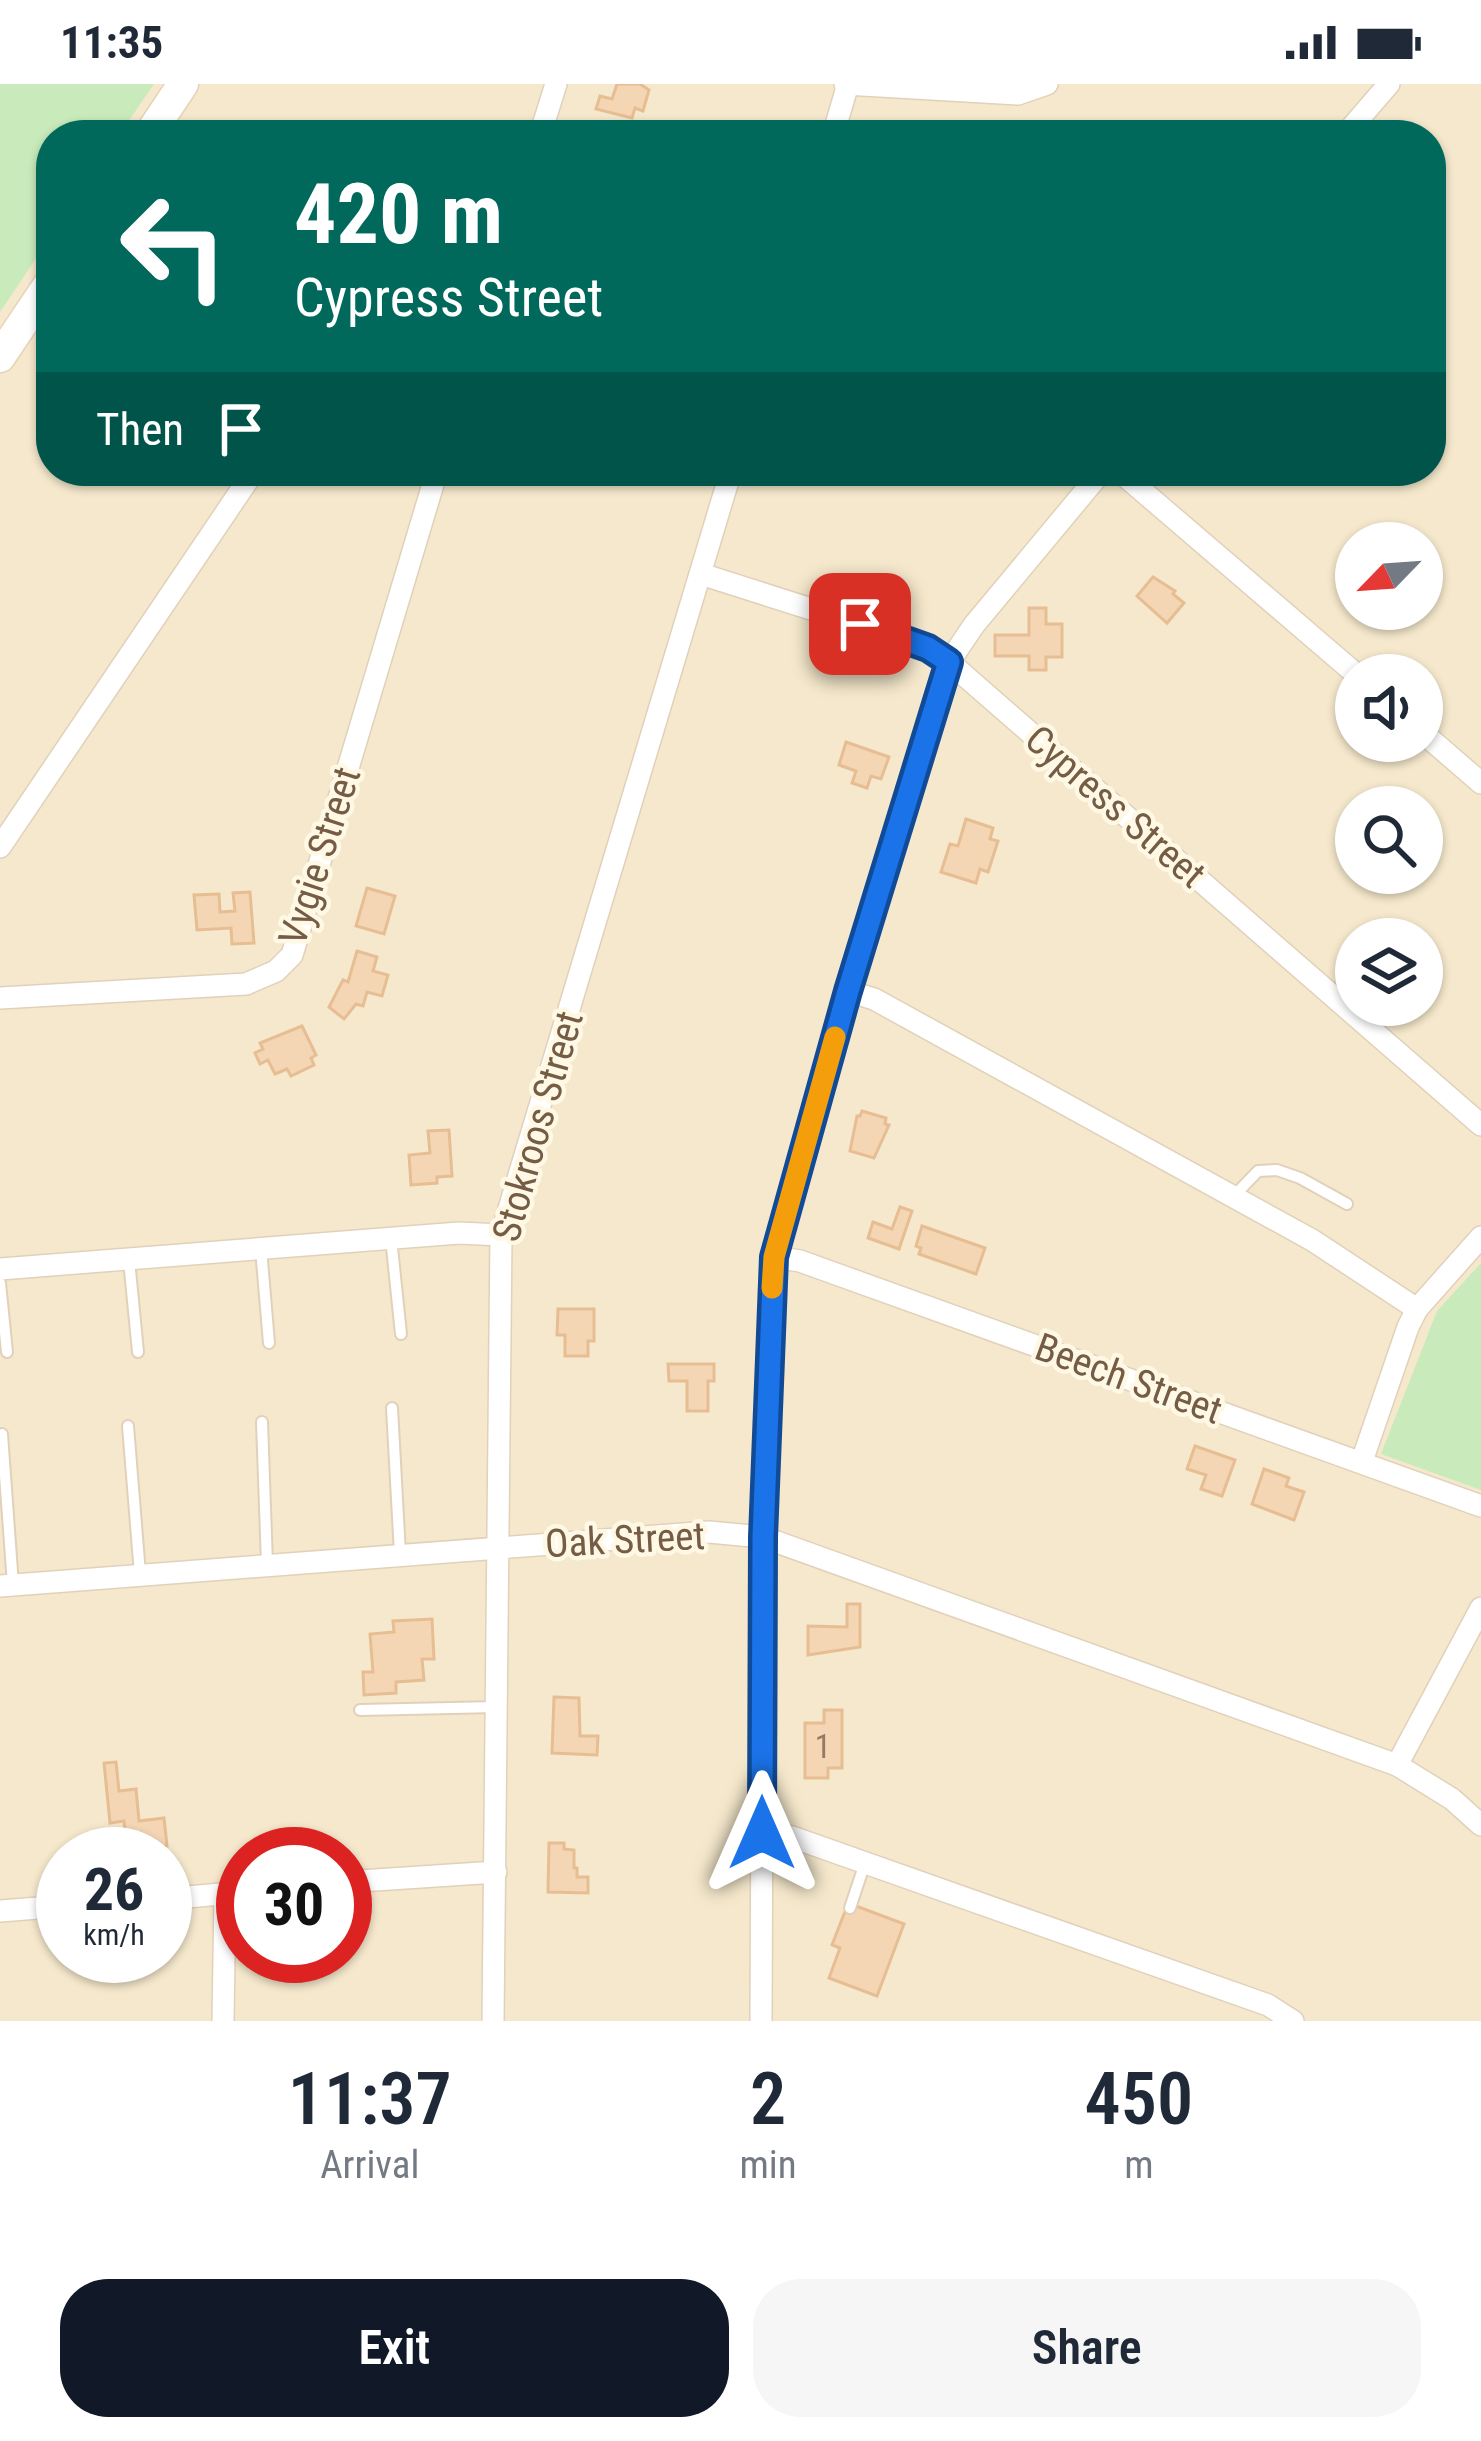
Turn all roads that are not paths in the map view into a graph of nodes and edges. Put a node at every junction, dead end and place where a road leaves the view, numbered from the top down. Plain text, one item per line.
1 (183, 84) edge
2 (556, 84) edge
3 (847, 84) edge
4 (1047, 84) edge
5 (1389, 84) edge
6 (159, 120) edge
7 (545, 120) edge
8 (837, 120) edge
9 (1358, 120) edge
10 (36, 303) edge
11 (0, 357) edge
12 (244, 486) edge
13 (433, 486) edge
14 (727, 486) edge
15 (1090, 486) edge
16 (1136, 486) edge
17 (701, 574) junction
18 (1335, 656) edge
19 (949, 662) junction
20 (1443, 750) edge
21 (1481, 783) edge
22 (0, 847) edge
23 (848, 991) junction
24 (0, 998) edge
25 (1481, 1125) edge
26 (1233, 1197) junction
27 (1347, 1204) dead end
28 (501, 1235) junction
29 (1481, 1237) edge
30 (392, 1238) junction
31 (261, 1249) junction
32 (774, 1257) junction
33 (129, 1259) junction
34 (0, 1269) edge
35 (0, 1283) edge
36 (1418, 1309) junction
37 (401, 1334) dead end
38 (269, 1343) dead end
39 (7, 1352) dead end
40 (138, 1352) dead end
41 (392, 1408) dead end
42 (262, 1422) dead end
43 (128, 1426) dead end
44 (2, 1434) edge
45 (1362, 1461) junction
46 (1481, 1506) edge
47 (763, 1537) junction
48 (499, 1546) junction
49 (400, 1554) junction
50 (267, 1564) junction
51 (140, 1574) junction
52 (6, 1585) edge
53 (1481, 1608) edge
54 (497, 1707) junction
55 (360, 1710) dead end
56 (1397, 1765) junction
57 (1481, 1825) edge
58 (762, 1833) junction
59 (865, 1862) junction
60 (496, 1872) junction
61 (372, 1880) edge
62 (36, 1908) edge
63 (850, 1908) dead end
64 (0, 1911) edge
65 (226, 1983) edge
66 (223, 2021) edge
67 (494, 2021) edge
68 (760, 2021) edge
69 (1293, 2021) edge

1 - 6 street
2 - 7 street
3 - 4 street
3 - 8 street
5 - 9 street
10 - 11 street
12 - 22 street
13 - 24 street, Vygie Street
14 - 17 street, Stokroos Street
15 - 19 street
16 - 18 street
17 - 19 street, Cypress Street
17 - 28 street, Stokroos Street
19 - 23 street
19 - 25 street, Cypress Street
20 - 21 street
23 - 26 street
23 - 32 street
26 - 27 lane
26 - 36 street
28 - 30 street
28 - 48 street, Stokroos Street
29 - 36 street
30 - 31 street
30 - 37 lane
31 - 33 street
31 - 38 lane
32 - 45 street, Beech Street
32 - 47 street
33 - 34 street
33 - 40 lane
35 - 39 lane
36 - 45 street
41 - 49 lane
42 - 50 lane
43 - 51 lane
44 - 52 lane
45 - 46 street, Beech Street
47 - 48 street, Oak Street
47 - 56 street, Oak Street
47 - 58 street
48 - 49 street, Oak Street
48 - 54 street, Stokroos Street
49 - 50 street, Oak Street
50 - 51 street, Oak Street
51 - 52 street, Oak Street
53 - 56 street
54 - 55 lane
54 - 60 street, Stokroos Street
56 - 57 street, Oak Street
58 - 59 street
58 - 68 street
59 - 63 lane
59 - 69 street
60 - 61 street
60 - 67 street, Stokroos Street
62 - 64 street
65 - 66 street

